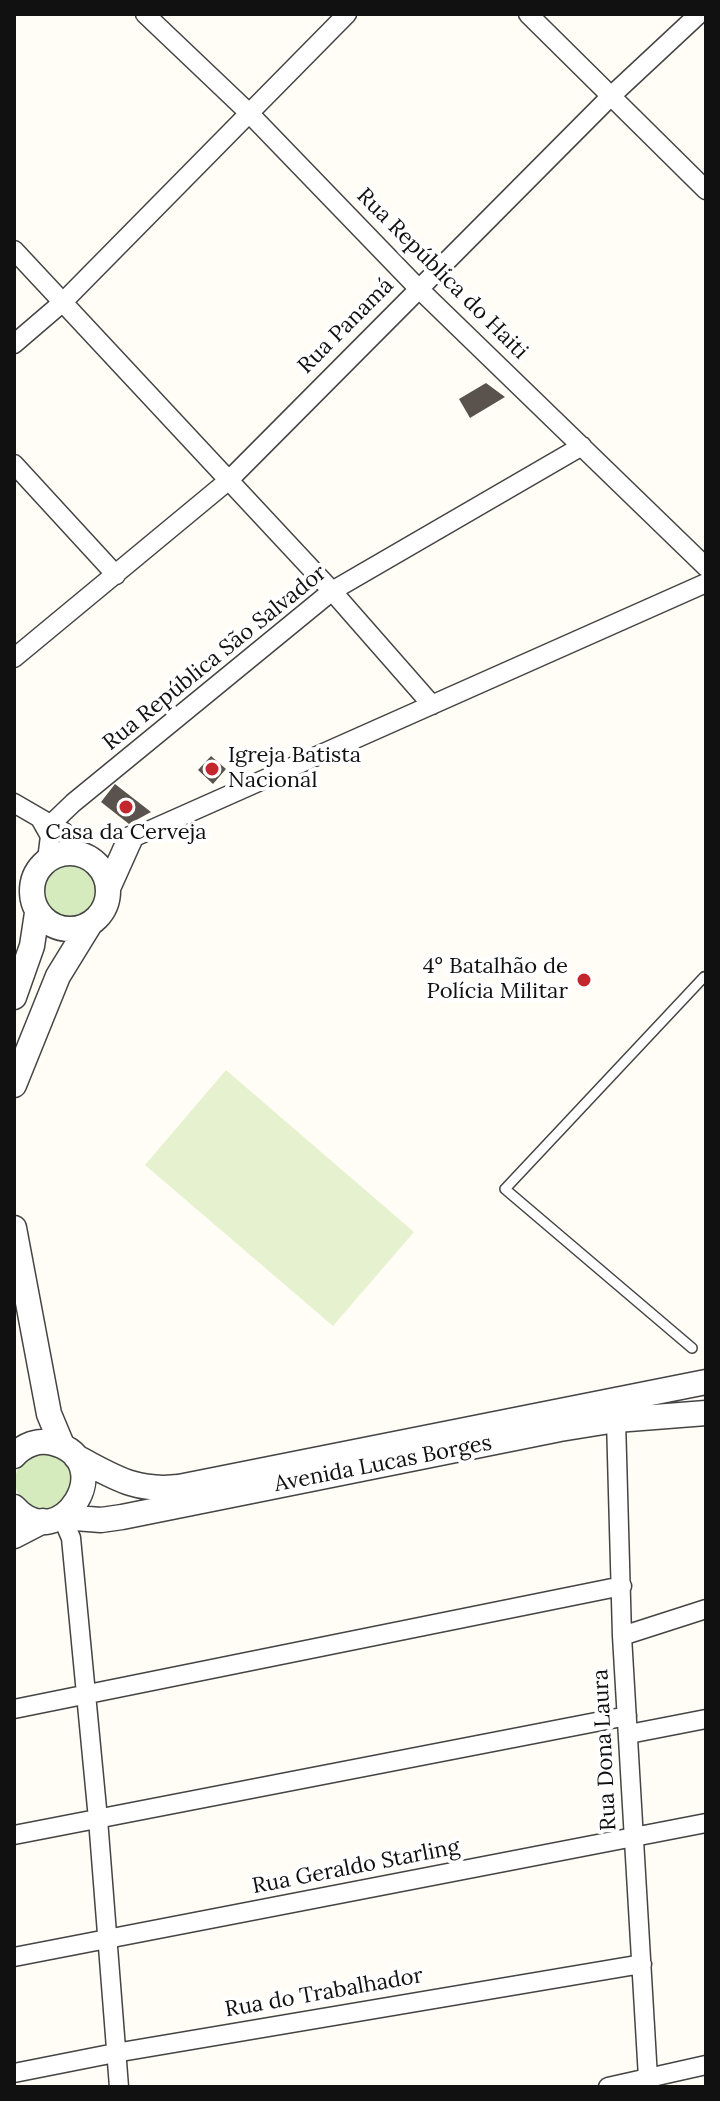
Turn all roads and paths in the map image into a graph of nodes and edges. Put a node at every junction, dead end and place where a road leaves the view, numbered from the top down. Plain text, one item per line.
1 (145, 14) edge
2 (347, 14) edge
3 (528, 14) edge
4 (699, 14) edge
5 (610, 97) junction
6 (248, 112) junction
7 (706, 190) edge
8 (14, 250) edge
9 (417, 287) junction
10 (63, 302) junction
11 (14, 344) edge
12 (582, 446) junction
13 (14, 464) edge
14 (229, 480) junction
15 (706, 567) edge
16 (116, 575) junction
17 (706, 583) edge
18 (332, 591) junction
19 (14, 658) edge
20 (432, 705) junction
21 (14, 803) edge
22 (46, 823) junction
23 (130, 839) junction
24 (83, 855) junction
25 (47, 860) junction
26 (108, 888) junction
27 (37, 913) junction
28 (90, 924) junction
29 (706, 978) edge
30 (14, 995) edge
31 (14, 1085) edge
32 (14, 1228) edge
33 (692, 1348) dead end
34 (706, 1382) edge
35 (706, 1413) edge
36 (616, 1420) junction
37 (69, 1451) junction
38 (14, 1456) edge
39 (14, 1507) edge
40 (52, 1519) junction
41 (14, 1536) edge
42 (622, 1586) junction
43 (706, 1609) edge
44 (622, 1636) junction
45 (87, 1694) junction
46 (14, 1709) edge
47 (706, 1719) edge
48 (628, 1725) junction
49 (98, 1819) junction
50 (706, 1823) edge
51 (14, 1835) edge
52 (633, 1839) junction
53 (107, 1939) junction
54 (14, 1957) edge
55 (642, 1964) junction
56 (115, 2053) junction
57 (706, 2065) edge
58 (14, 2073) edge
59 (648, 2078) junction
60 (119, 2087) edge
61 (608, 2087) edge

1 - 6 street, Rua República do Haiti
2 - 6 street
3 - 5 street
4 - 5 street, Rua Panamá
5 - 7 street
5 - 9 street, Rua Panamá
6 - 9 street, Rua República do Haiti
6 - 10 street
8 - 10 street
9 - 12 street, Rua República do Haiti
9 - 14 street, Rua Panamá
10 - 11 street
10 - 14 street
12 - 15 street, Rua República do Haiti
12 - 18 street, Rua República São Salvador
13 - 16 street
14 - 16 street, Rua Panamá
14 - 18 street
16 - 19 street, Rua Panamá
17 - 20 street
18 - 20 street
18 - 22 street, Rua República São Salvador
20 - 23 street
21 - 22 street
22 - 24 street
22 - 25 street
23 - 24 street
23 - 26 street
24 - 25 street
24 - 26 street
25 - 27 street
26 - 28 street
27 - 28 street
27 - 30 street
28 - 31 street
29 - 33 lane
32 - 37 street
34 - 37 street, Avenida Lucas Borges
35 - 36 street, Avenida Lucas Borges
36 - 40 street, Avenida Lucas Borges
36 - 42 street, Rua Dona Laura
37 - 38 street
37 - 40 street
39 - 40 street
40 - 41 street
40 - 45 street
42 - 44 street, Rua Dona Laura
42 - 45 street
43 - 44 street
44 - 48 street, Rua Dona Laura
45 - 46 street
45 - 49 street
47 - 48 street
48 - 49 street
48 - 52 street, Rua Dona Laura
49 - 51 street
49 - 53 street
50 - 52 street, Rua Geraldo Starling
52 - 53 street, Rua Geraldo Starling
52 - 55 street, Rua Dona Laura
53 - 54 street, Rua Geraldo Starling
53 - 56 street
55 - 56 street, Rua do Trabalhador
55 - 59 street, Rua Dona Laura
56 - 58 street, Rua do Trabalhador
56 - 60 street
57 - 59 street
59 - 61 street

